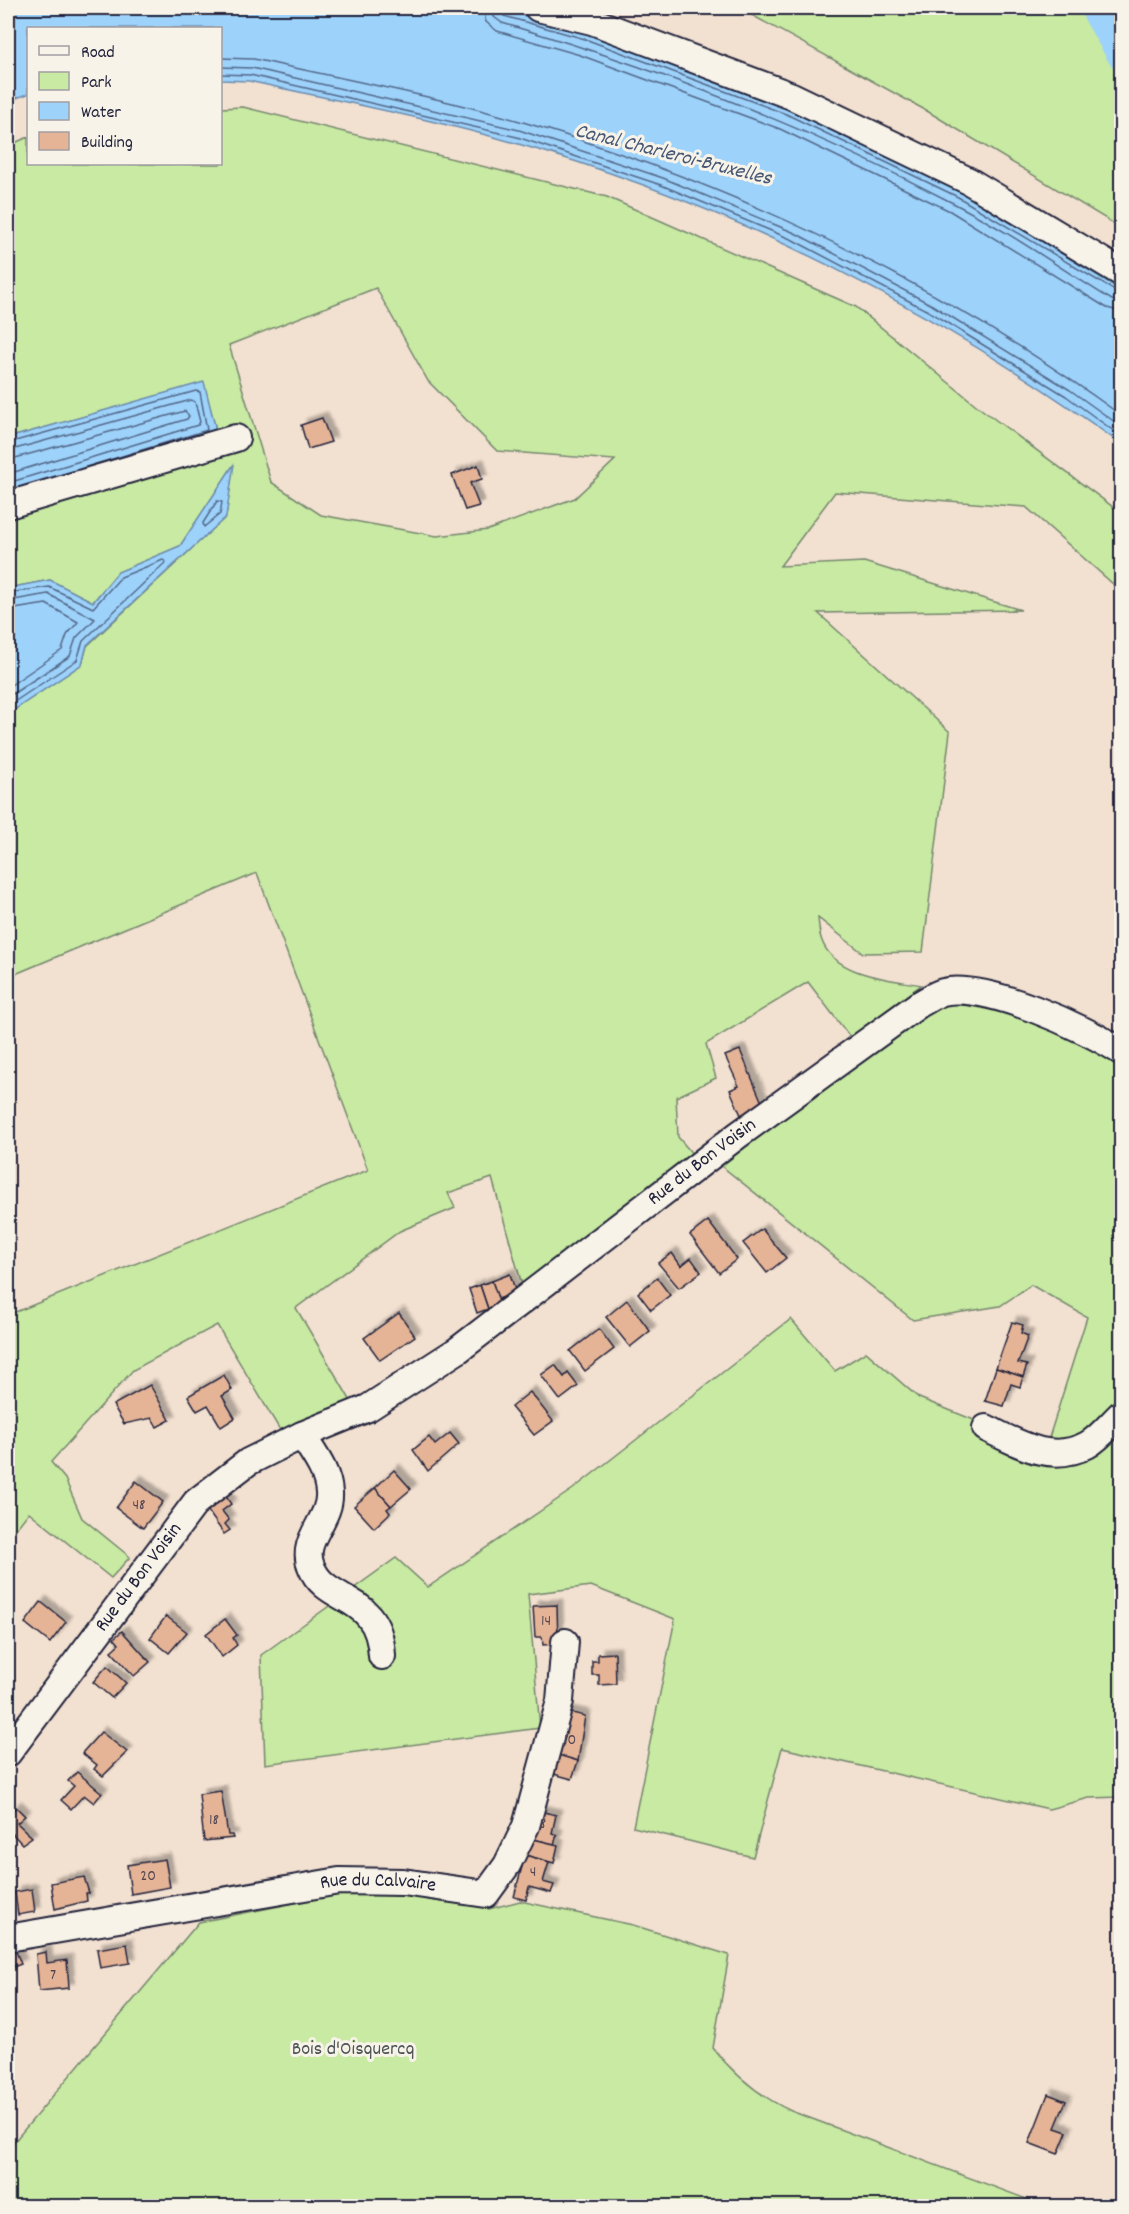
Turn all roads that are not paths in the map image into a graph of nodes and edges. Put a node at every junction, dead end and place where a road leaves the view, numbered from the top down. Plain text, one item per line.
1 (538, 8) edge
2 (1122, 273) edge
3 (236, 438) dead end
4 (8, 505) edge
5 (1122, 1052) edge
6 (1122, 1413) edge
7 (986, 1428) dead end
8 (302, 1435) junction
9 (565, 1642) dead end
10 (382, 1656) dead end
11 (8, 1753) edge
12 (8, 1938) edge

1 - 2 street
3 - 4 street
5 - 8 street, Rue du Bon Voisin
6 - 7 street
8 - 10 street
8 - 11 street, Rue du Bon Voisin
9 - 12 street, Rue du Calvaire

